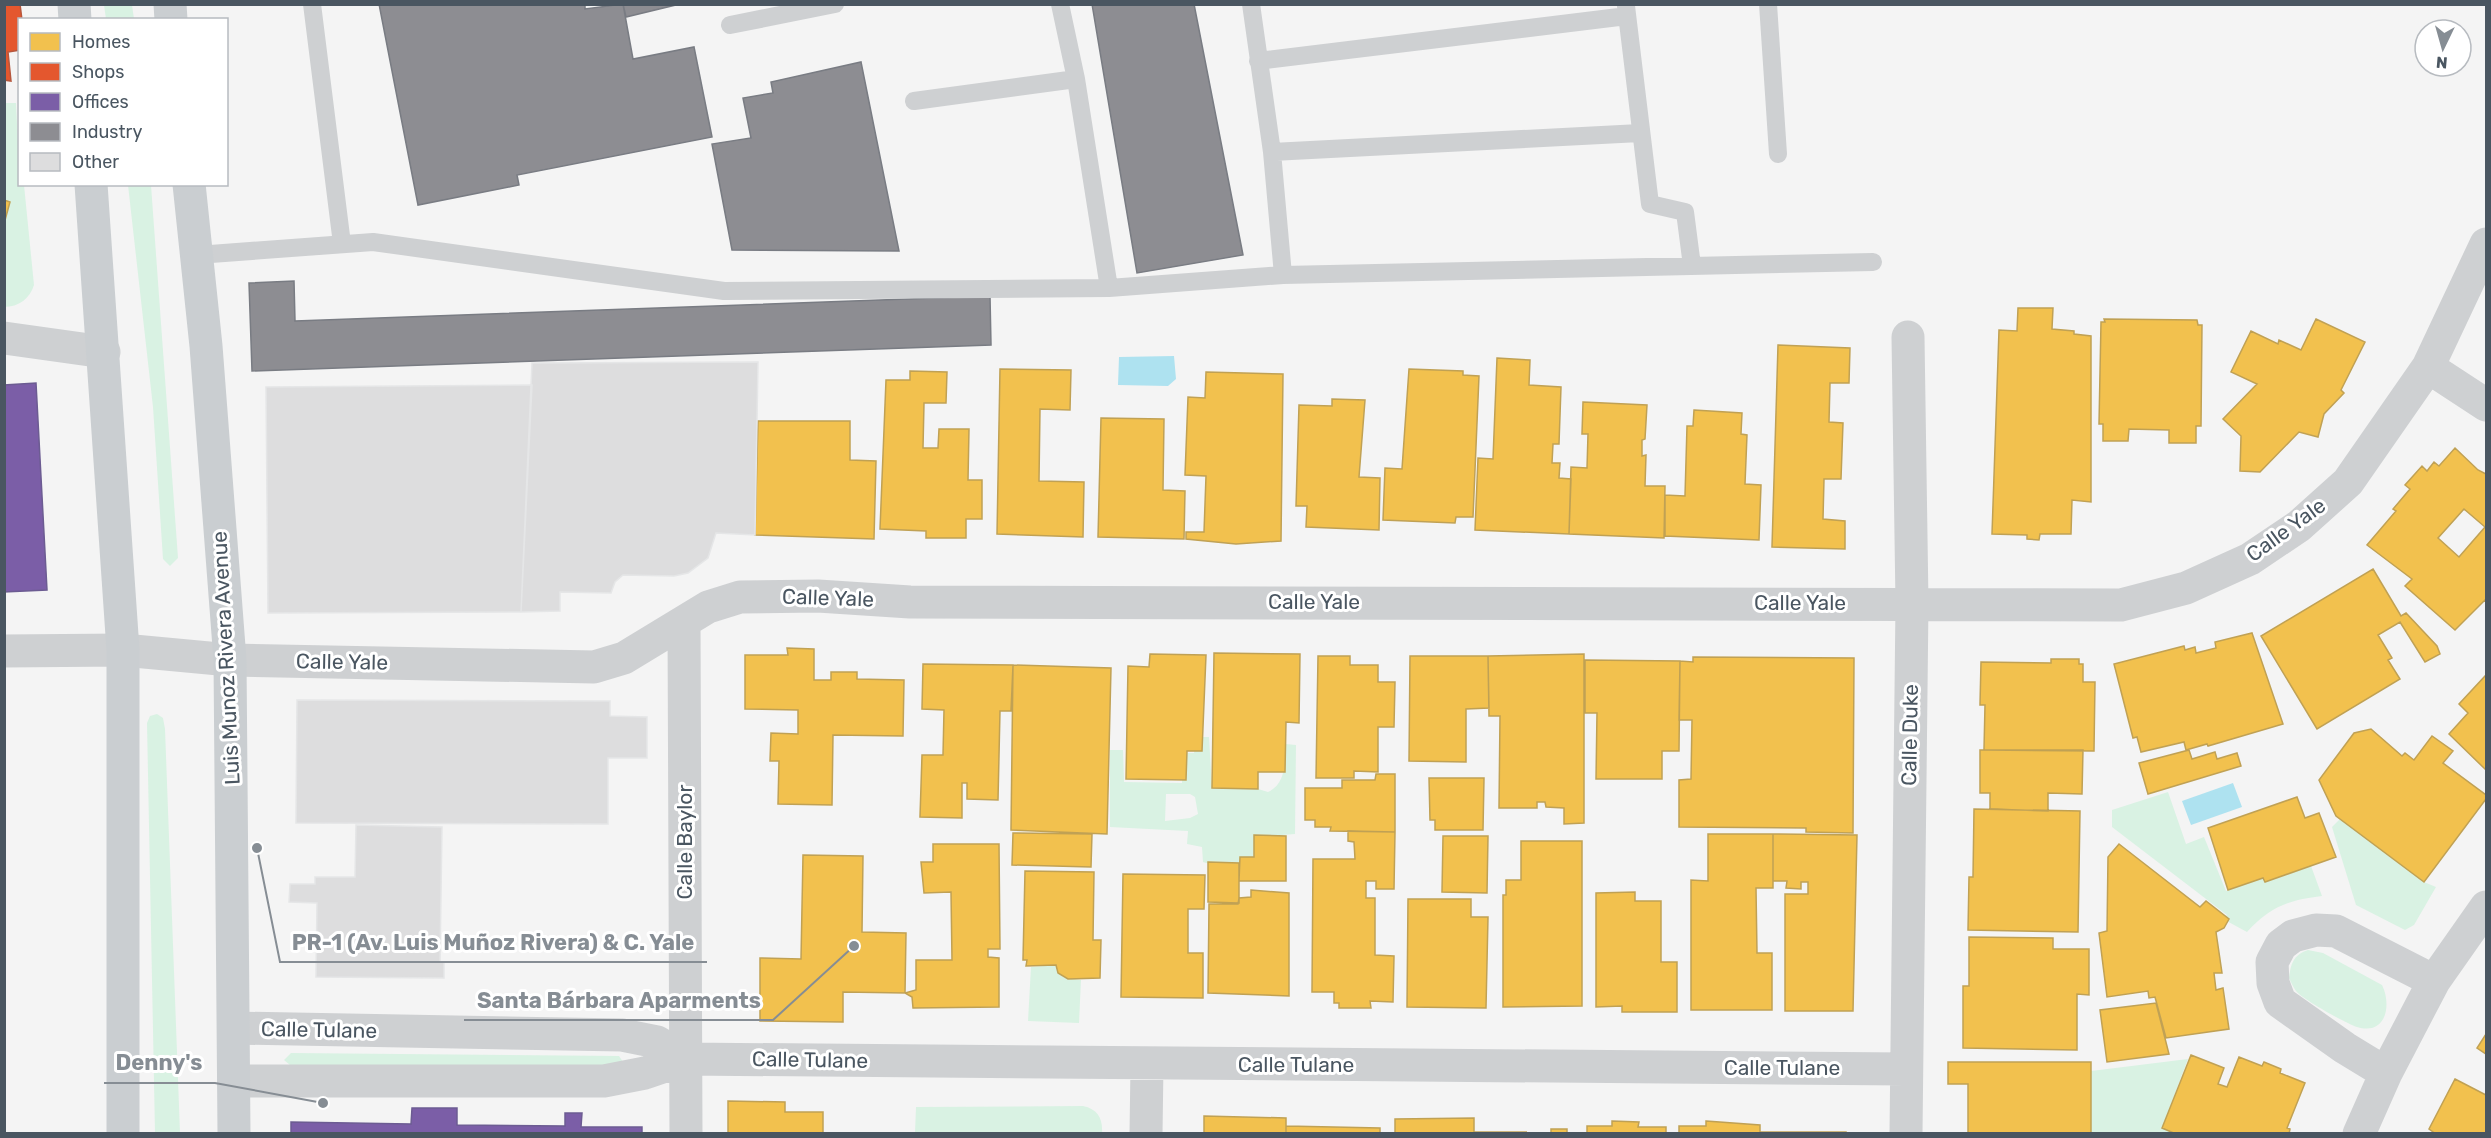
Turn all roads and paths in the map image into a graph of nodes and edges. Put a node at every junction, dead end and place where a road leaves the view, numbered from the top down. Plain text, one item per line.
1 (312, 4) edge
2 (835, 4) edge
3 (1060, 4) edge
4 (1251, 4) edge
5 (1768, 4) edge
6 (1626, 10) edge
7 (730, 25) dead end
8 (1258, 61) junction
9 (1076, 79) junction
10 (914, 101) dead end
11 (1640, 133) junction
12 (1272, 152) junction
13 (1778, 154) dead end
14 (91, 186) edge
15 (189, 186) edge
16 (342, 244) junction
17 (2487, 244) edge
18 (197, 255) junction
19 (1873, 262) dead end
20 (1692, 266) junction
21 (1283, 275) junction
22 (1109, 288) junction
23 (1908, 337) dead end
24 (4, 338) edge
25 (104, 352) junction
26 (2428, 367) junction
27 (2487, 405) edge
28 (1912, 603) junction
29 (684, 622) junction
30 (123, 650) junction
31 (4, 651) edge
32 (230, 660) junction
33 (2487, 908) edge
34 (2434, 981) junction
35 (234, 1028) junction
36 (686, 1059) junction
37 (1147, 1065) junction
38 (1906, 1069) junction
39 (2386, 1073) junction
40 (234, 1081) junction
41 (123, 1134) edge
42 (234, 1134) edge
43 (686, 1134) edge
44 (1146, 1134) edge
45 (1906, 1134) edge
46 (2359, 1134) edge

1 - 16 lane
2 - 7 lane
3 - 9 lane
4 - 8 lane
5 - 13 lane
6 - 8 lane
6 - 11 lane
8 - 12 lane
9 - 10 lane
9 - 22 lane
11 - 12 lane
11 - 20 lane
12 - 21 lane
14 - 25 main road
15 - 18 main road, Luis Munoz Rivera Avenue
16 - 18 lane
16 - 22 lane
17 - 26 street, Calle Yale
18 - 32 main road, Luis Munoz Rivera Avenue
19 - 20 lane
20 - 21 lane
21 - 22 lane
23 - 28 street, Calle Duke
24 - 25 street
25 - 30 main road
26 - 27 street
26 - 28 street, Calle Yale
28 - 29 street, Calle Yale
28 - 38 street, Calle Duke
29 - 32 street, Calle Yale
29 - 36 street, Calle Baylor
30 - 31 street, Calle Yale
30 - 32 street, Calle Yale
30 - 41 main road
32 - 35 main road, Luis Munoz Rivera Avenue
33 - 34 street
34 - 39 street
34 - 39 street
35 - 36 street, Calle Tulane
35 - 40 main road, Luis Munoz Rivera Avenue
36 - 37 street, Calle Tulane
36 - 40 street, Calle Tulane
36 - 43 street, Calle Baylor
37 - 38 street, Calle Tulane
37 - 44 street
38 - 45 street, Calle Duke
39 - 46 street
40 - 42 main road, Luis Munoz Rivera Avenue

